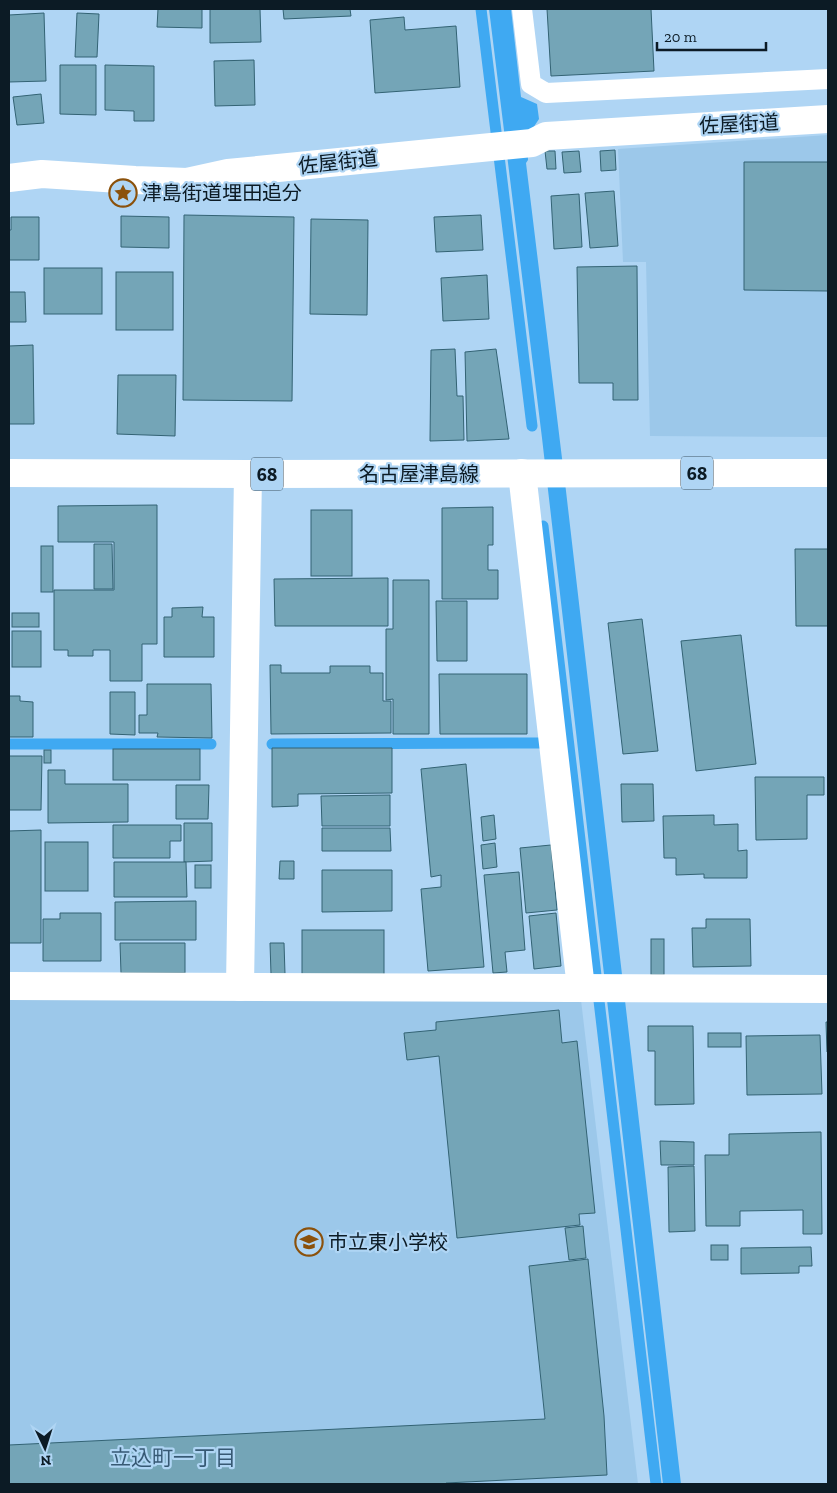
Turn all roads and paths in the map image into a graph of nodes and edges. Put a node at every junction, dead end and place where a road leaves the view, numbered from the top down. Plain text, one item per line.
1 (522, 9) edge
2 (828, 79) edge
3 (828, 119) edge
4 (9, 178) edge
5 (9, 473) edge
6 (524, 473) junction
7 (828, 473) edge
8 (248, 474) junction
9 (9, 986) edge
10 (240, 987) junction
11 (584, 988) junction
12 (828, 989) edge

1 - 2 lane
3 - 4 street, 佐屋街道
5 - 8 street, 名古屋津島線 / 68
6 - 7 street, 名古屋津島線 / 68
6 - 8 street, 名古屋津島線 / 68
6 - 11 street
8 - 10 street
9 - 10 street
10 - 11 street
11 - 12 street

